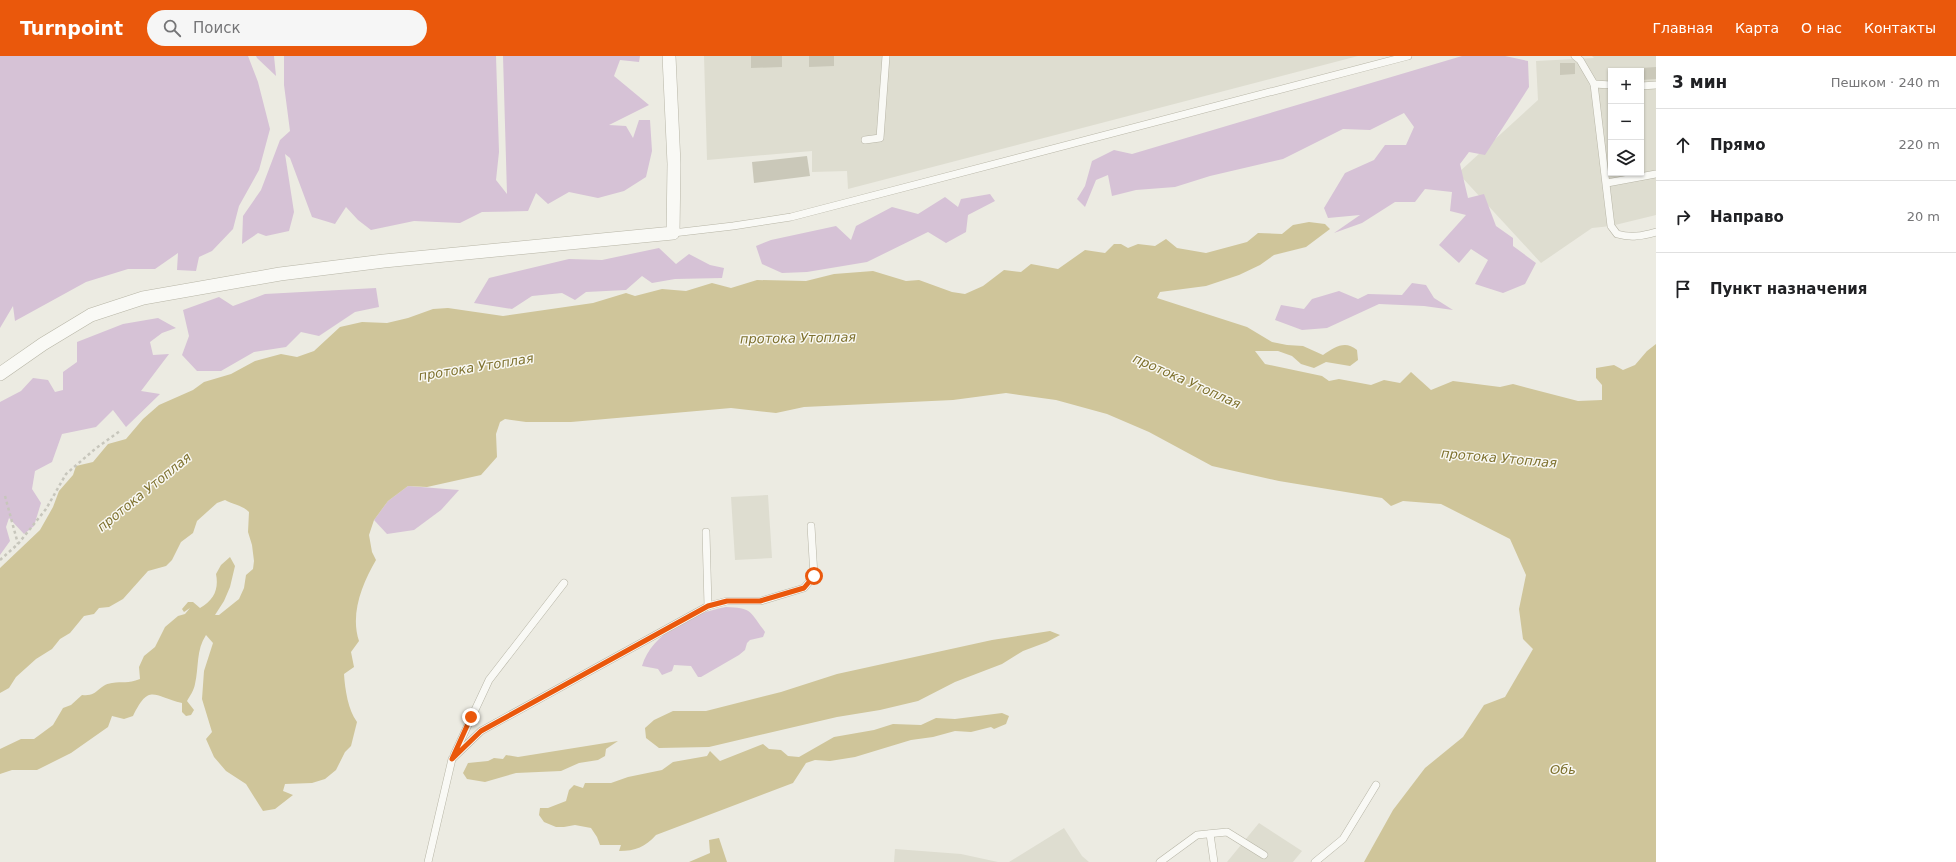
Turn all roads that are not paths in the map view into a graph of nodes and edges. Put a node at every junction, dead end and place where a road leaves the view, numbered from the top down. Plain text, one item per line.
1 (669, 56) edge
2 (886, 56) edge
3 (1408, 56) edge
4 (1575, 56) edge
5 (1594, 84) junction
6 (1608, 85) edge
7 (1656, 85) edge
8 (1644, 86) edge
9 (865, 140) dead end
10 (1656, 174) edge
11 (1607, 183) junction
12 (673, 232) junction
13 (1656, 232) edge
14 (0, 374) edge
15 (811, 526) dead end
16 (706, 532) dead end
17 (564, 583) dead end
18 (708, 606) junction
19 (452, 759) junction
20 (1376, 785) dead end
21 (1210, 834) junction
22 (1264, 855) dead end
23 (428, 862) edge
24 (1160, 862) edge
25 (1214, 862) edge
26 (1315, 862) edge

1 - 12 street
2 - 9 lane
3 - 12 lane
4 - 5 lane
5 - 6 lane
5 - 11 lane
7 - 8 lane
10 - 11 lane
11 - 13 lane
12 - 14 street
15 - 18 lane
16 - 18 lane
17 - 19 lane
18 - 19 lane
19 - 23 lane
20 - 26 lane
21 - 22 lane
21 - 24 lane
21 - 25 lane

